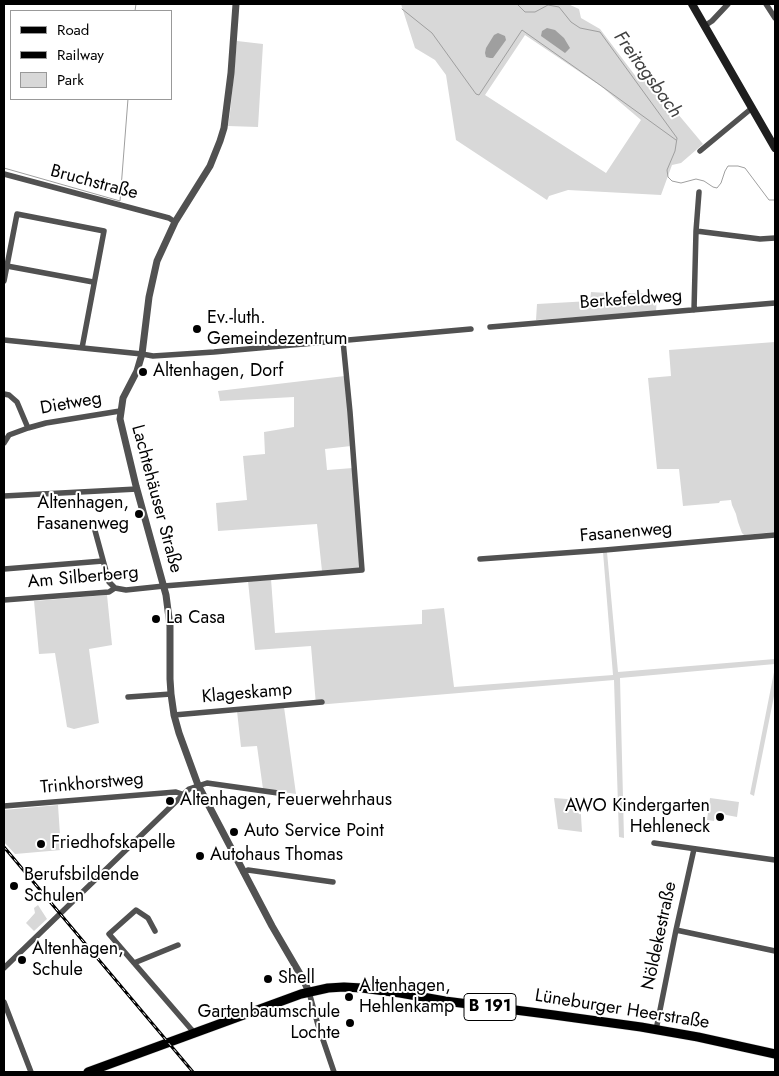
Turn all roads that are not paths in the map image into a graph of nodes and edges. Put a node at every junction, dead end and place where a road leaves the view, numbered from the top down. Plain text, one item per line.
1 (236, 4) edge
2 (692, 4) edge
3 (728, 4) edge
4 (766, 4) edge
5 (775, 18) edge
6 (706, 26) junction
7 (752, 108) junction
8 (775, 148) edge
9 (700, 151) dead end
10 (4, 174) edge
11 (699, 192) dead end
12 (175, 222) junction
13 (696, 231) junction
14 (775, 238) edge
15 (7, 266) junction
16 (4, 281) edge
17 (93, 282) junction
18 (775, 303) edge
19 (694, 310) junction
20 (490, 327) dead end
21 (471, 329) dead end
22 (4, 340) edge
23 (343, 341) junction
24 (82, 348) junction
25 (142, 354) junction
26 (4, 394) edge
27 (120, 411) junction
28 (28, 428) junction
29 (4, 444) edge
30 (137, 489) junction
31 (4, 496) edge
32 (94, 527) dead end
33 (775, 535) edge
34 (480, 560) dead end
35 (103, 561) junction
36 (4, 569) edge
37 (164, 586) junction
38 (115, 588) junction
39 (4, 600) edge
40 (171, 694) junction
41 (128, 697) dead end
42 (322, 702) dead end
43 (174, 715) junction
44 (198, 785) junction
45 (278, 792) dead end
46 (182, 794) junction
47 (4, 806) edge
48 (654, 843) dead end
49 (694, 849) junction
50 (775, 860) edge
51 (243, 872) junction
52 (333, 882) dead end
53 (676, 930) junction
54 (155, 932) dead end
55 (178, 945) dead end
56 (775, 951) edge
57 (134, 963) junction
58 (4, 968) edge
59 (309, 992) junction
60 (4, 1002) edge
61 (656, 1030) junction
62 (194, 1033) junction
63 (775, 1054) edge
64 (31, 1072) edge
65 (88, 1072) edge
66 (334, 1072) edge

1 - 12 street, Lachtehäuser Straße
2 - 6 main road
3 - 6 street
4 - 5 street
6 - 7 main road
7 - 8 main road
7 - 9 street
10 - 12 street, Bruchstraße
11 - 13 street
12 - 25 street, Lachtehäuser Straße
13 - 14 street
13 - 19 street
15 - 16 street
15 - 17 street
15 - 17 street
17 - 24 street
18 - 19 street, Berkefeldweg
19 - 20 street, Berkefeldweg
21 - 23 street
22 - 24 street
23 - 25 street
23 - 37 street
24 - 25 street
25 - 27 street, Lachtehäuser Straße
26 - 28 street, Dietweg
27 - 28 street, Dietweg
27 - 30 street, Lachtehäuser Straße
28 - 29 street, Dietweg
30 - 31 street
30 - 37 street, Lachtehäuser Straße
32 - 35 street
33 - 34 street, Fasanenweg
35 - 36 street
35 - 38 street
37 - 38 street, Am Silberberg
37 - 40 street, Lachtehäuser Straße
38 - 39 street, Am Silberberg
40 - 41 street
40 - 43 street, Lachtehäuser Straße
42 - 43 street, Klageskamp
43 - 44 street, Lachtehäuser Straße
44 - 45 street
44 - 46 street
44 - 51 street, Lachtehäuser Straße
46 - 47 street, Trinkhorstweg
46 - 58 street
48 - 49 street
49 - 50 street
49 - 53 street, Nöldekestraße
51 - 52 street
51 - 59 street, Lachtehäuser Straße
53 - 56 street
53 - 61 street, Nöldekestraße
54 - 57 street
55 - 57 street
57 - 62 street
59 - 61 main road, Lüneburger Heerstraße / B 191
59 - 62 main road, Lüneburger Heerstraße / B 191
59 - 66 street
60 - 64 street
61 - 63 main road, Lüneburger Heerstraße / B 191
62 - 65 main road, Lüneburger Heerstraße / B 191

